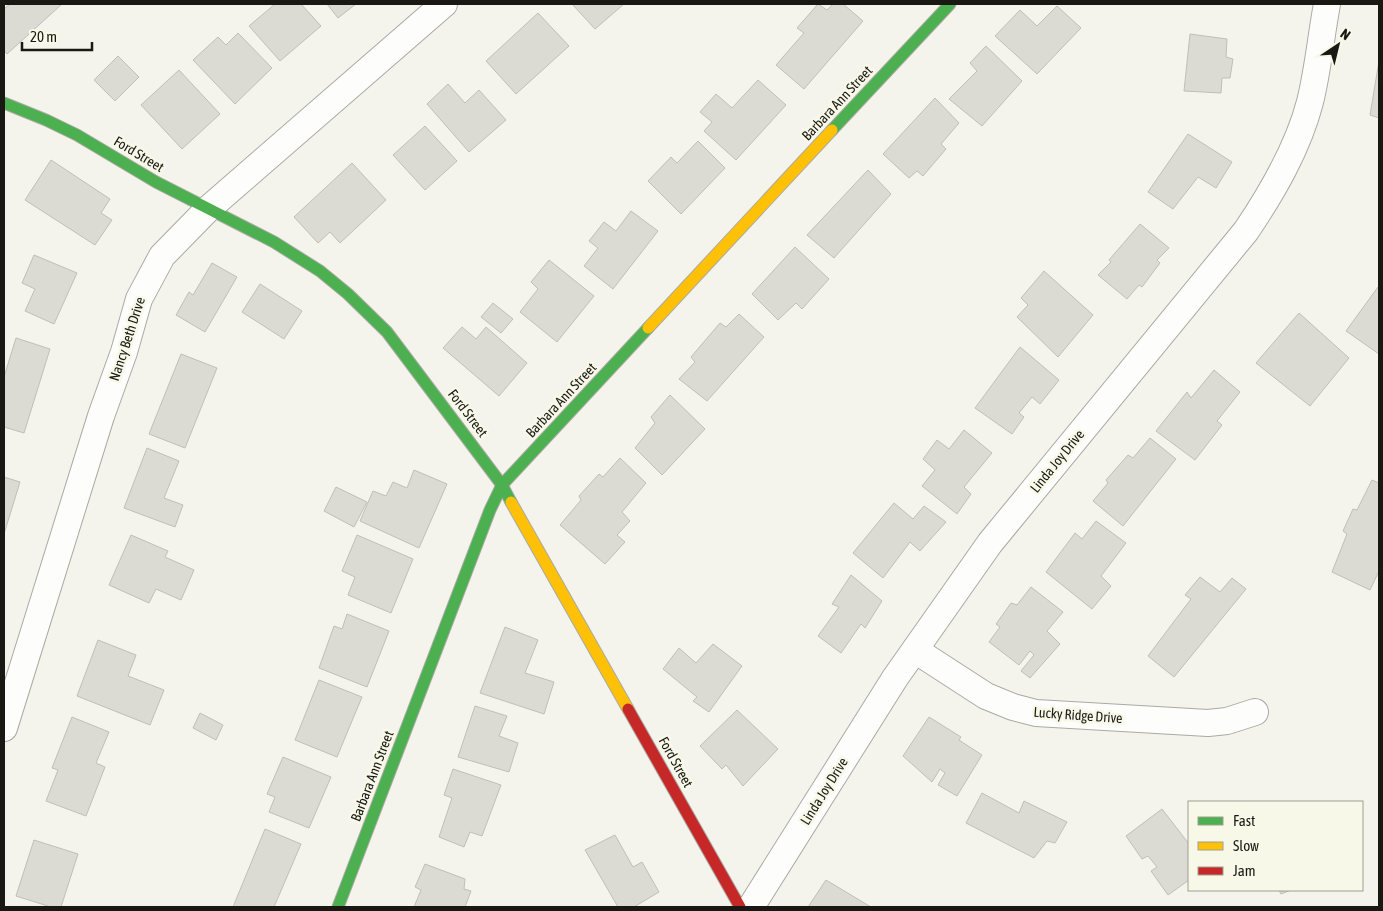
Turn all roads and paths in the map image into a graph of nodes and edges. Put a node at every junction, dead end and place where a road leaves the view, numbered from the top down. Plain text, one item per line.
1 (444, 4) edge
2 (950, 4) edge
3 (1327, 4) edge
4 (4, 104) edge
5 (208, 209) junction
6 (502, 485) junction
7 (915, 650) junction
8 (1255, 712) dead end
9 (4, 728) edge
10 (338, 907) edge
11 (740, 907) edge
12 (750, 907) edge

1 - 5 street, Nancy Beth Drive
2 - 6 street, Barbara Ann Street
3 - 7 street, Linda Joy Drive
4 - 5 street, Ford Street
5 - 6 street, Ford Street
5 - 9 street, Nancy Beth Drive
6 - 10 street, Barbara Ann Street
6 - 11 street, Ford Street
7 - 8 street, Lucky Ridge Drive
7 - 12 street, Linda Joy Drive

